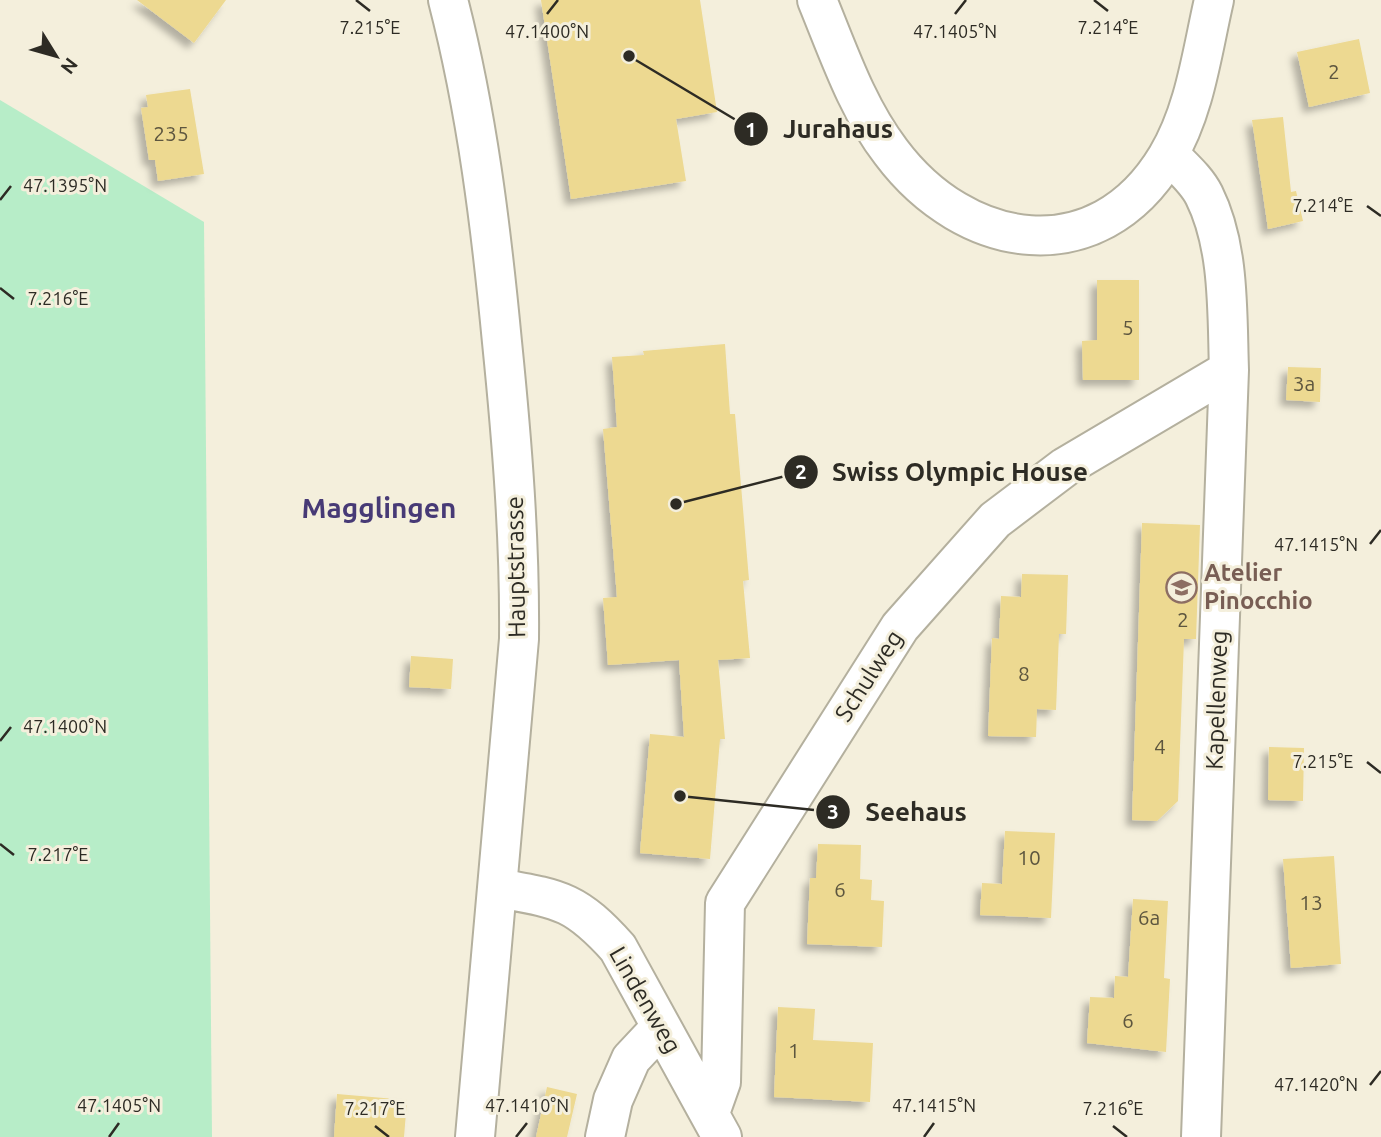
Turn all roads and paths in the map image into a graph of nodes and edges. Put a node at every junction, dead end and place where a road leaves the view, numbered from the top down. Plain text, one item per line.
1 (449, 0) edge
2 (817, 0) edge
3 (1214, 0) edge
4 (1169, 154) junction
5 (1229, 370) junction
6 (498, 888) junction
7 (661, 1027) junction
8 (716, 1125) edge
9 (475, 1137) edge
10 (605, 1137) edge
11 (1201, 1137) edge

1 - 6 street, Hauptstrasse
2 - 4 street
3 - 4 street
4 - 5 street, Kapellenweg
5 - 8 street, Schulweg
5 - 11 street, Kapellenweg
6 - 7 street, Lindenweg
6 - 9 street, Hauptstrasse
7 - 8 street, Lindenweg
7 - 10 street

